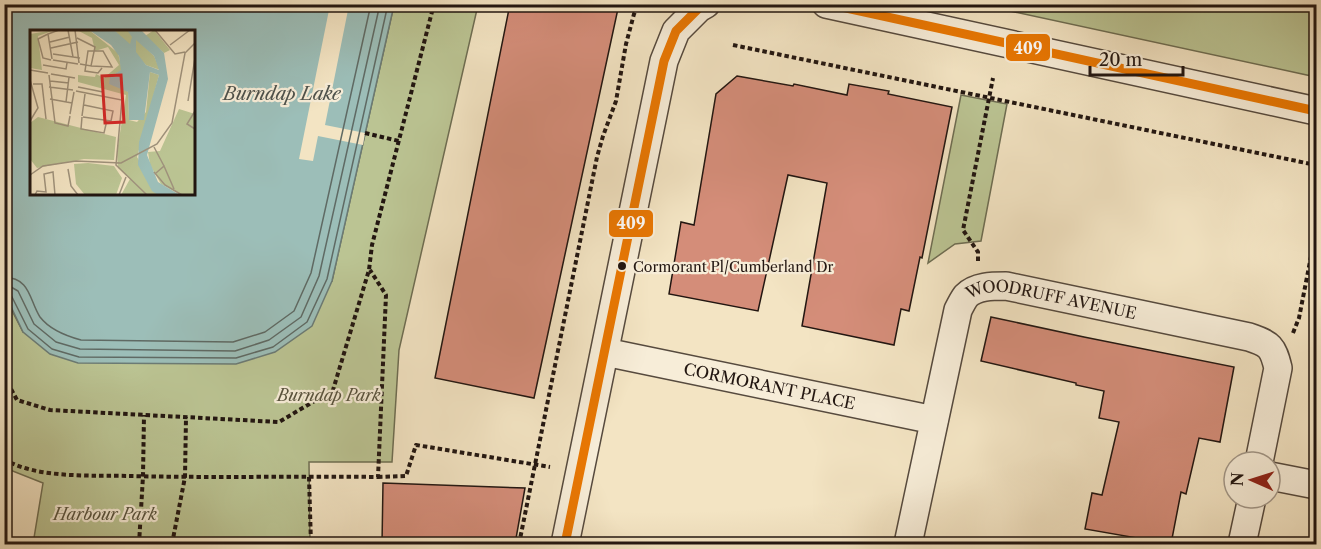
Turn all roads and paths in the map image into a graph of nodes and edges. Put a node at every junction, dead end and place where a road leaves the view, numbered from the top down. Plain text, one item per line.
1 (434, 4) edge
2 (639, 4) edge
3 (706, 4) edge
4 (826, 4) edge
5 (733, 45) dead end
6 (993, 78) dead end
7 (989, 97) junction
8 (1317, 111) edge
9 (365, 133) dead end
10 (399, 141) junction
11 (1317, 165) edge
12 (1317, 231) edge
13 (369, 270) junction
14 (978, 289) junction
15 (605, 352) junction
16 (1278, 368) junction
17 (4, 375) edge
18 (4, 385) edge
19 (17, 400) junction
20 (144, 415) junction
21 (186, 417) junction
22 (934, 420) junction
23 (1261, 450) edge
24 (4, 459) edge
25 (534, 464) junction
26 (580, 472) junction
27 (142, 476) junction
28 (185, 477) junction
29 (309, 477) junction
30 (378, 477) junction
31 (1282, 478) edge
32 (1317, 485) edge
33 (1249, 510) edge
34 (139, 544) edge
35 (172, 544) edge
36 (310, 544) edge
37 (519, 544) edge
38 (565, 544) edge
39 (909, 544) edge
40 (1242, 544) edge

1 - 10 path
2 - 25 path
3 - 15 street
4 - 8 street
5 - 7 path
6 - 7 path
7 - 11 path
7 - 14 path
9 - 10 path
10 - 13 path
12 - 16 path
13 - 21 path
13 - 30 path
14 - 16 street, WOODRUFF AVENUE
14 - 22 street, WOODRUFF AVENUE
15 - 22 street, CORMORANT PLACE
15 - 26 street
16 - 23 street
17 - 19 path
18 - 19 path
19 - 20 path
20 - 21 path
20 - 27 path
21 - 28 path
22 - 39 street, WOODRUFF AVENUE
24 - 27 path
25 - 26 path
25 - 30 path
25 - 37 path
26 - 38 street
27 - 28 path
27 - 34 path
28 - 29 path
28 - 35 path
29 - 30 path
29 - 36 path
31 - 32 street
33 - 40 street

